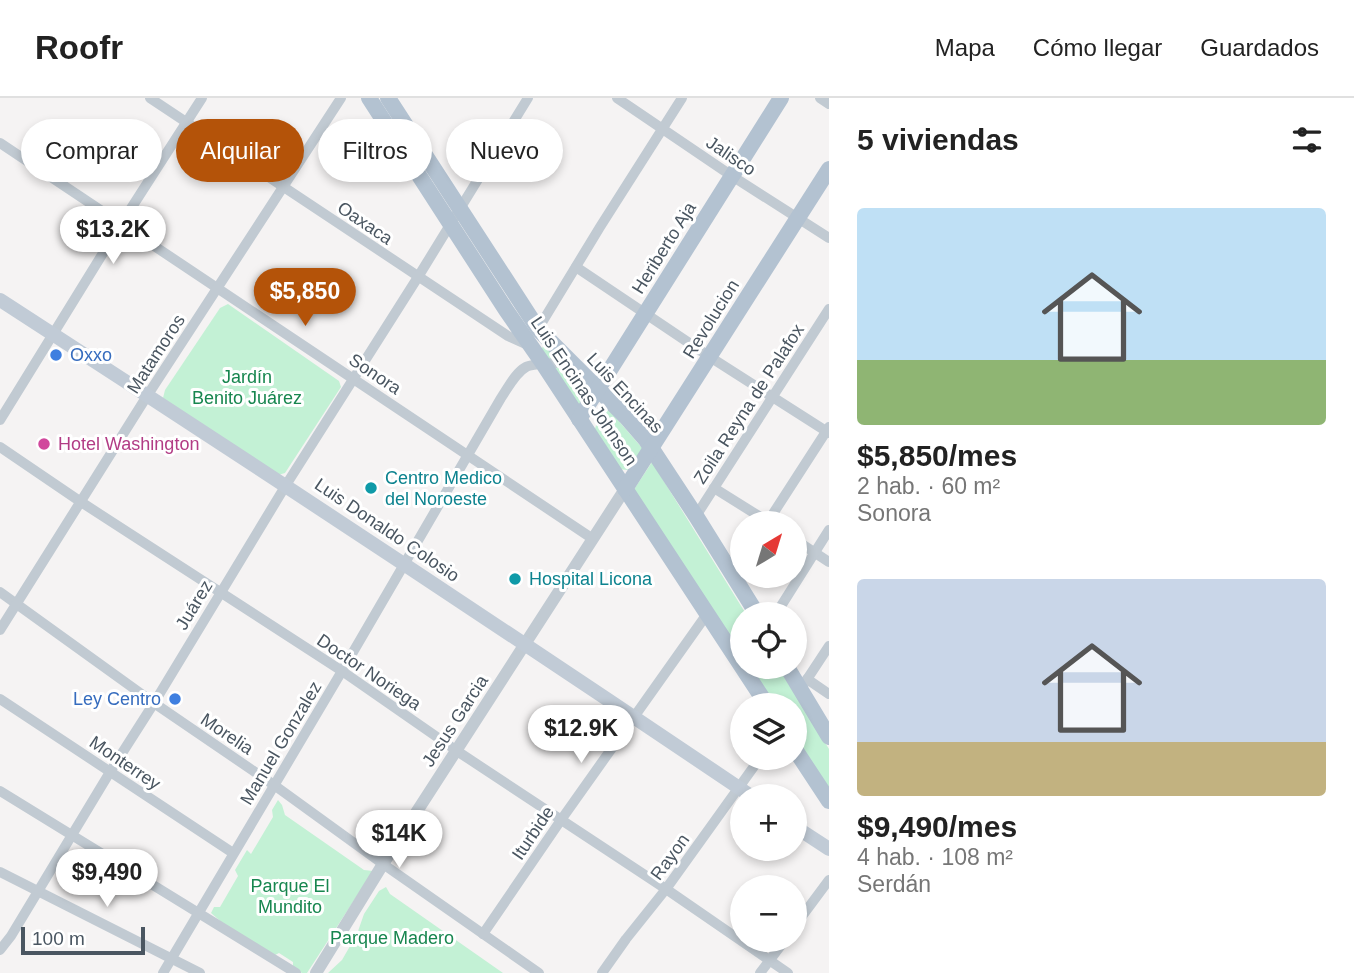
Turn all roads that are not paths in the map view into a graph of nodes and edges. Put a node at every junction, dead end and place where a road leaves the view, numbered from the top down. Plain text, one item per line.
1 (150, 98) edge
2 (202, 98) edge
3 (341, 98) edge
4 (369, 98) edge
5 (388, 98) edge
6 (528, 98) edge
7 (617, 98) edge
8 (682, 98) edge
9 (782, 98) edge
10 (820, 98) edge
11 (829, 104) edge
12 (181, 119) edge
13 (189, 119) edge
14 (663, 129) junction
15 (176, 140) edge
16 (0, 143) edge
17 (829, 170) edge
18 (732, 176) junction
19 (277, 182) edge
20 (283, 186) junction
21 (460, 207) junction
22 (797, 218) junction
23 (451, 222) junction
24 (121, 224) junction
25 (829, 238) edge
26 (576, 267) junction
27 (418, 277) junction
28 (217, 289) junction
29 (0, 300) edge
30 (829, 309) edge
31 (645, 313) junction
32 (538, 329) junction
33 (54, 334) junction
34 (531, 346) junction
35 (710, 357) junction
36 (571, 362) junction
37 (544, 365) junction
38 (354, 379) junction
39 (598, 388) junction
40 (147, 396) junction
41 (773, 396) junction
42 (579, 419) junction
43 (0, 420) edge
44 (828, 430) edge
45 (0, 447) edge
46 (651, 448) junction
47 (468, 455) junction
48 (286, 485) junction
49 (715, 488) junction
50 (625, 489) junction
51 (81, 502) junction
52 (750, 511) edge
53 (776, 511) edge
54 (696, 516) junction
55 (829, 530) edge
56 (593, 539) junction
57 (807, 548) edge
58 (815, 553) junction
59 (730, 560) edge
60 (829, 562) edge
61 (403, 565) junction
62 (0, 592) edge
63 (220, 592) junction
64 (784, 602) edge
65 (17, 604) junction
66 (707, 614) junction
67 (0, 630) edge
68 (525, 644) junction
69 (829, 646) edge
70 (342, 671) junction
71 (799, 679) edge
72 (804, 685) junction
73 (758, 693) edge
74 (829, 694) edge
75 (0, 699) edge
76 (154, 703) junction
77 (635, 717) junction
78 (829, 737) edge
79 (457, 751) junction
80 (807, 768) edge
81 (110, 772) junction
82 (733, 784) edge
83 (274, 785) junction
84 (0, 791) edge
85 (829, 801) edge
86 (730, 810) edge
87 (561, 820) junction
88 (71, 835) junction
89 (807, 835) edge
90 (829, 849) edge
91 (233, 853) junction
92 (383, 864) junction
93 (0, 872) edge
94 (829, 880) edge
95 (666, 889) junction
96 (38, 892) junction
97 (807, 910) edge
98 (198, 913) junction
99 (483, 934) junction
100 (0, 950) edge
101 (776, 952) edge
102 (171, 959) junction
103 (770, 961) junction
104 (163, 973) edge
105 (200, 973) edge
106 (296, 973) edge
107 (316, 973) edge
108 (539, 973) edge
109 (602, 973) edge
110 (760, 973) edge
111 (789, 973) edge

1 - 12 street, Oaxaca
2 - 13 street
3 - 20 street, Matamoros
4 - 23 main road, Luis Encinas Johnson
5 - 21 main road, Luis Encinas
6 - 21 street, Juárez
7 - 14 street, Jalisco
8 - 14 street
9 - 18 main road, Heriberto Aja
10 - 11 street
14 - 18 street, Jalisco
14 - 26 street
15 - 24 street
16 - 24 street, Sonora
17 - 22 main road, Revolucion
18 - 22 street, Jalisco
18 - 31 main road, Heriberto Aja
19 - 20 street, Oaxaca
20 - 27 street, Oaxaca
20 - 28 street, Matamoros
21 - 23 street, Juárez
21 - 32 main road, Luis Encinas
22 - 25 street, Jalisco
22 - 35 main road, Revolucion
23 - 27 street, Juárez
23 - 34 main road, Luis Encinas Johnson
24 - 28 street, Sonora
24 - 33 street
26 - 31 street
26 - 32 street
27 - 34 street, Oaxaca
27 - 38 street, Juárez
28 - 38 street, Sonora
28 - 40 street, Matamoros
29 - 33 main road, Luis Donaldo Colosio
30 - 41 street, Zoila Reyna de Palafox
31 - 35 street
31 - 39 main road, Heriberto Aja
32 - 36 main road, Luis Encinas
33 - 40 main road, Luis Donaldo Colosio
33 - 43 street
34 - 37 main road, Luis Encinas Johnson
35 - 41 street
35 - 46 main road, Revolucion
36 - 37 street, Manuel Gonzalez
36 - 39 main road, Luis Encinas
37 - 42 main road, Luis Encinas Johnson
37 - 47 street, Manuel Gonzalez
38 - 47 street, Sonora
38 - 48 street, Juárez
39 - 42 main road, Heriberto Aja
39 - 46 main road, Luis Encinas
40 - 48 main road, Luis Donaldo Colosio
40 - 51 street, Matamoros
41 - 44 street
41 - 49 street, Zoila Reyna de Palafox
42 - 50 main road, Luis Encinas Johnson
44 - 53 street
45 - 51 street, Doctor Noriega
46 - 50 main road, Revolucion
46 - 54 main road, Luis Encinas
47 - 56 street, Sonora
47 - 61 street, Manuel Gonzalez
48 - 61 main road, Luis Donaldo Colosio
48 - 63 street, Juárez
49 - 52 street
49 - 54 street, Zoila Reyna de Palafox
50 - 56 street, Jesus Garcia
50 - 66 main road, Luis Encinas Johnson
51 - 63 street, Doctor Noriega
51 - 65 street, Matamoros
54 - 59 main road, Luis Encinas
55 - 58 street
56 - 68 street, Jesus Garcia
57 - 58 street
58 - 60 street
58 - 64 street
61 - 68 main road, Luis Donaldo Colosio
61 - 70 street, Manuel Gonzalez
62 - 65 street, Morelia
63 - 70 street, Doctor Noriega
63 - 76 street, Juárez
65 - 67 street, Matamoros
65 - 76 street, Morelia
66 - 73 main road, Luis Encinas Johnson
66 - 77 street, Iturbide
68 - 77 main road, Luis Donaldo Colosio
68 - 79 street, Jesus Garcia
69 - 72 street
70 - 79 street, Doctor Noriega
70 - 83 street, Manuel Gonzalez
71 - 72 main road
72 - 74 street
72 - 78 main road
75 - 81 street, Monterrey
76 - 81 street, Juárez
76 - 83 street, Morelia
77 - 82 main road, Luis Donaldo Colosio
77 - 87 street, Iturbide
79 - 87 street, Doctor Noriega
79 - 92 street, Jesus Garcia
80 - 85 main road
81 - 88 street, Juárez
81 - 91 street, Monterrey
83 - 91 street, Manuel Gonzalez
83 - 92 street, Morelia
84 - 88 street
86 - 95 street, Rayon
87 - 95 street, Doctor Noriega
87 - 99 street, Iturbide
88 - 96 street, Juárez
88 - 98 street
89 - 90 main road
91 - 98 street, Manuel Gonzalez
92 - 99 street, Morelia
92 - 107 street, Jesus Garcia
93 - 96 street
94 - 97 street
95 - 103 street, Doctor Noriega
95 - 109 street, Rayon
96 - 100 street, Juárez
96 - 102 street
98 - 102 street, Manuel Gonzalez
98 - 106 street
99 - 108 street, Morelia
101 - 103 street
102 - 104 street, Manuel Gonzalez
102 - 105 street
103 - 110 street
103 - 111 street, Doctor Noriega

